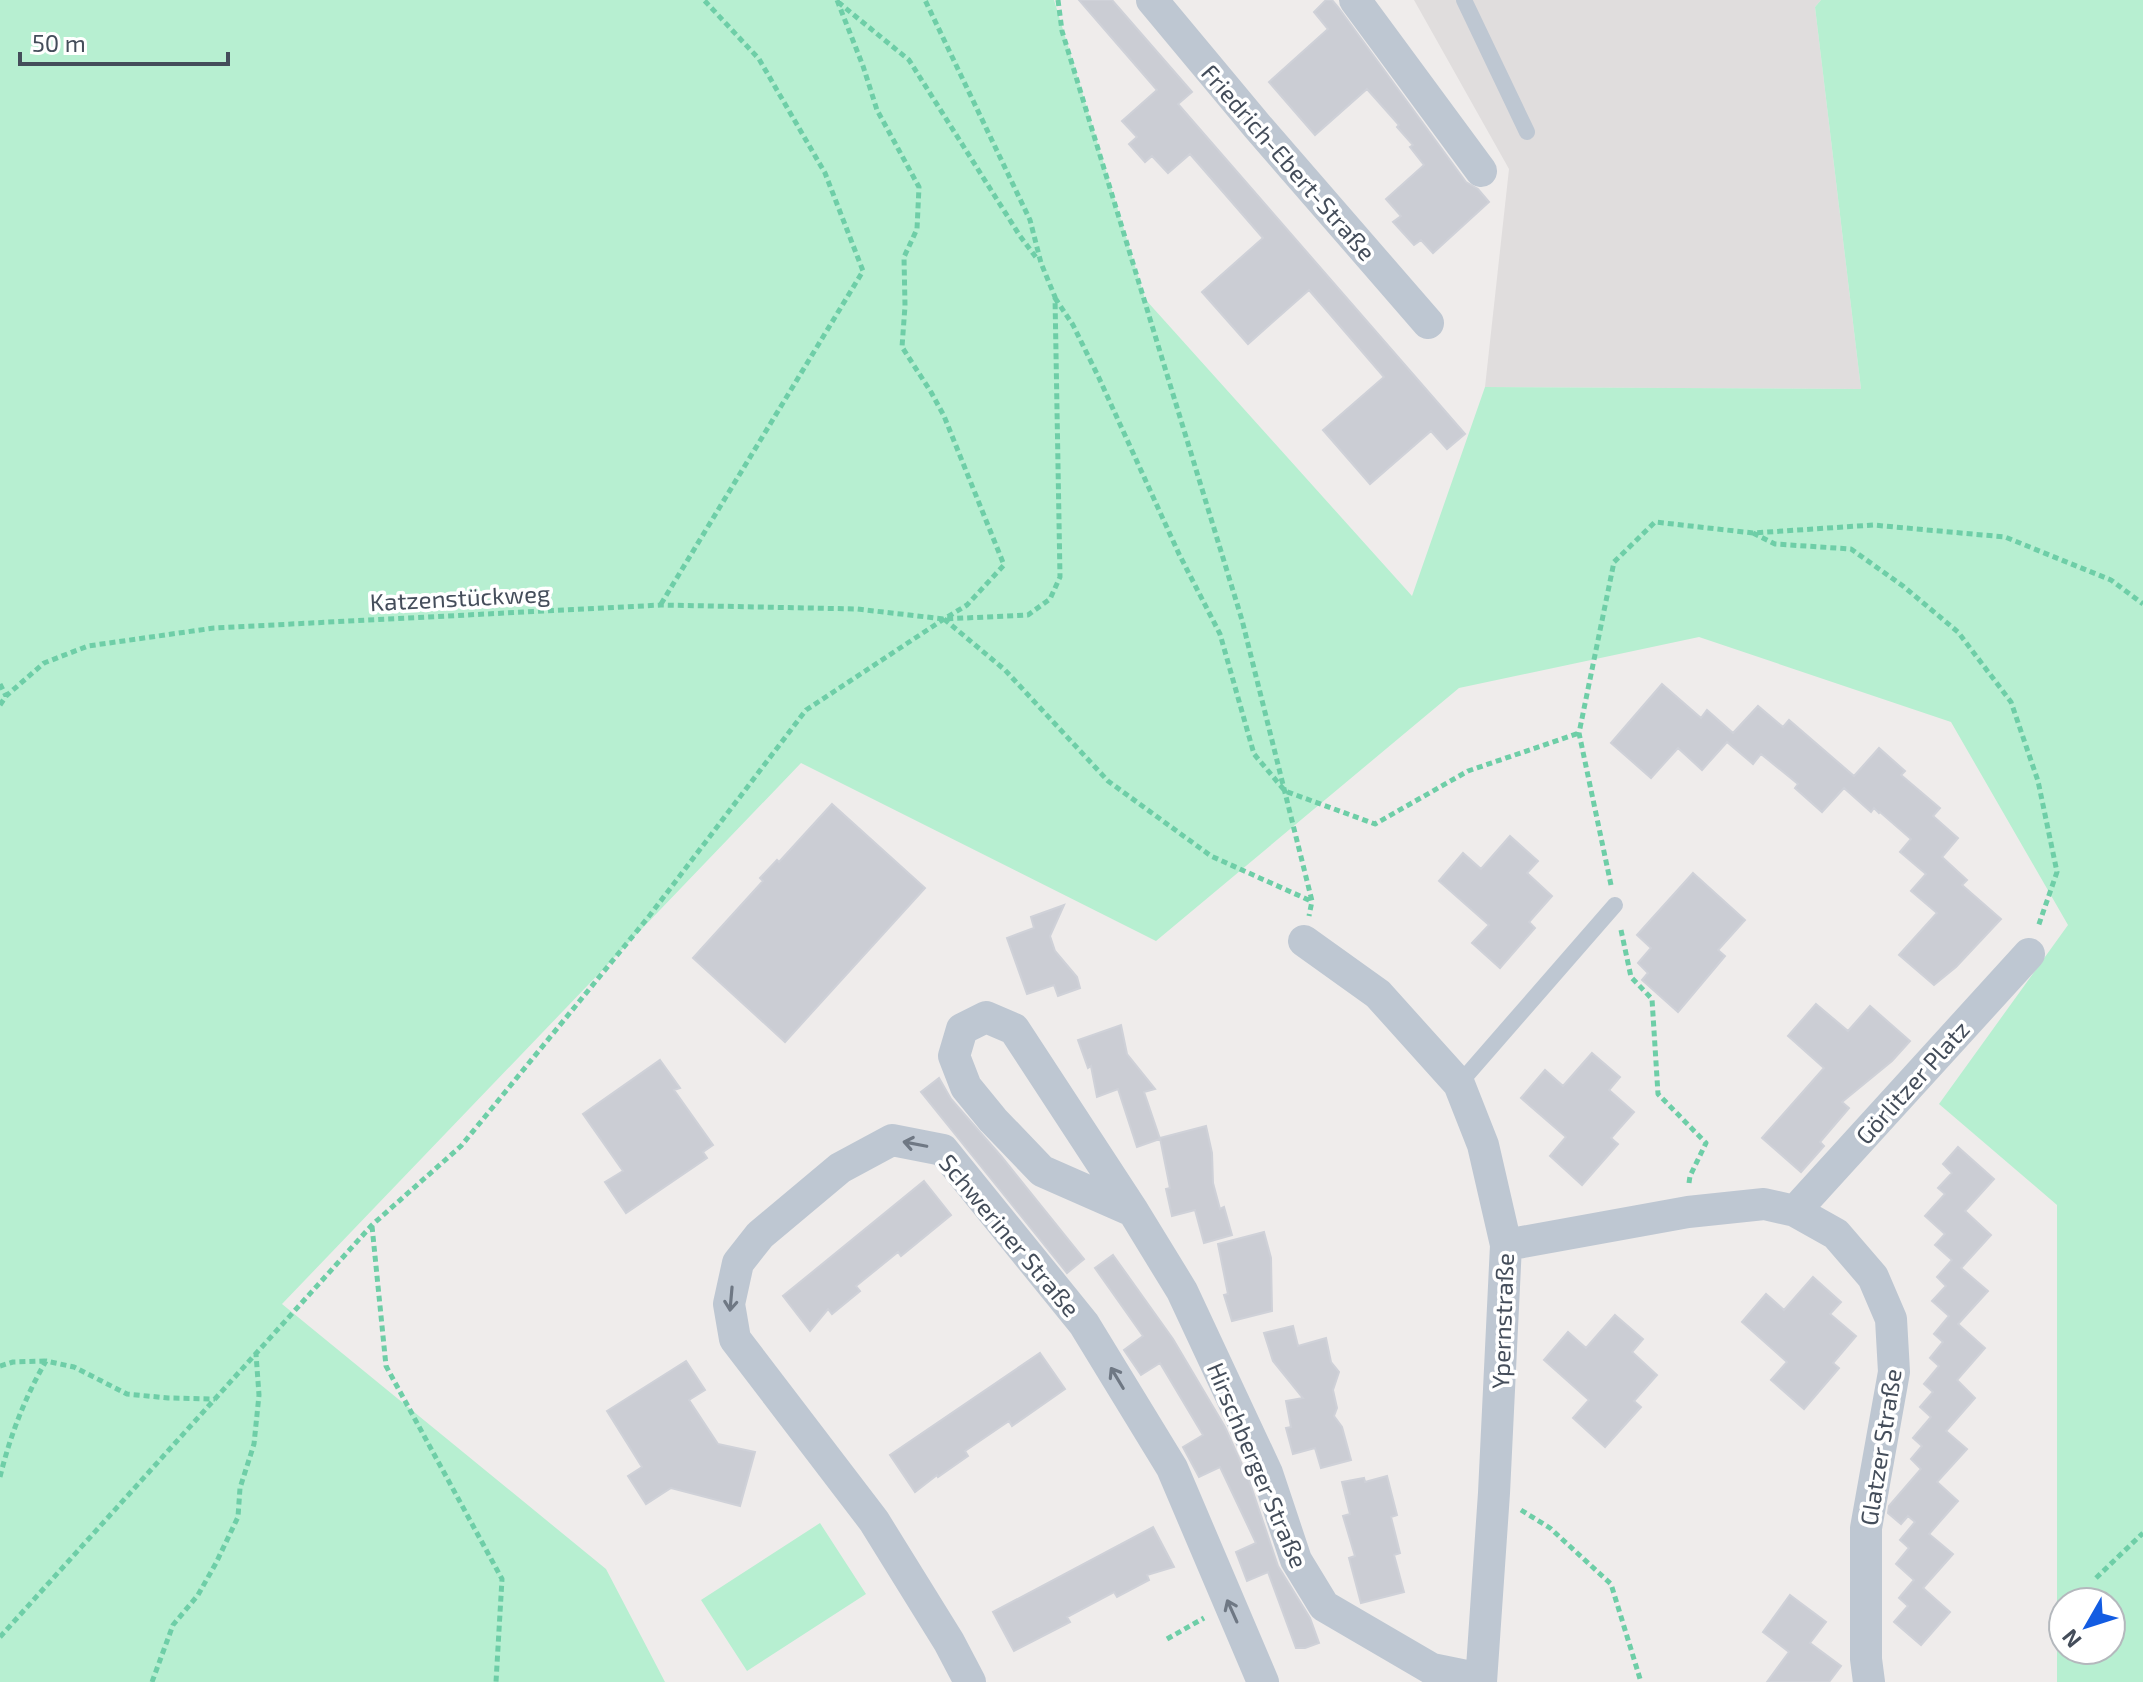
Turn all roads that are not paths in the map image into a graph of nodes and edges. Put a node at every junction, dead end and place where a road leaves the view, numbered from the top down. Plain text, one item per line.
1 (1152, 0) edge
2 (1355, 0) edge
3 (1464, 0) edge
4 (1527, 132) dead end
5 (1481, 171) dead end
6 (1428, 323) dead end
7 (1615, 905) road end
8 (1304, 941) dead end
9 (2029, 954) road end
10 (1459, 1084) junction
11 (1133, 1211) junction
12 (1795, 1211) junction
13 (1506, 1245) junction
14 (1481, 1680) edge
15 (970, 1682) edge
16 (1263, 1682) edge
17 (1869, 1682) edge

1 - 6 street, Friedrich-Ebert-Straße
2 - 5 street
3 - 4 lane
7 - 10 lane
8 - 10 street, Ypernstraße
9 - 12 street, Görlitzer Platz
10 - 13 street, Ypernstraße
11 - 11 street, Hirschberger Straße
11 - 14 street, Hirschberger Straße
12 - 13 street, Glatzer Straße
12 - 17 street, Glatzer Straße
13 - 14 street, Ypernstraße
16 -> 15 street, Schweriner Straße

